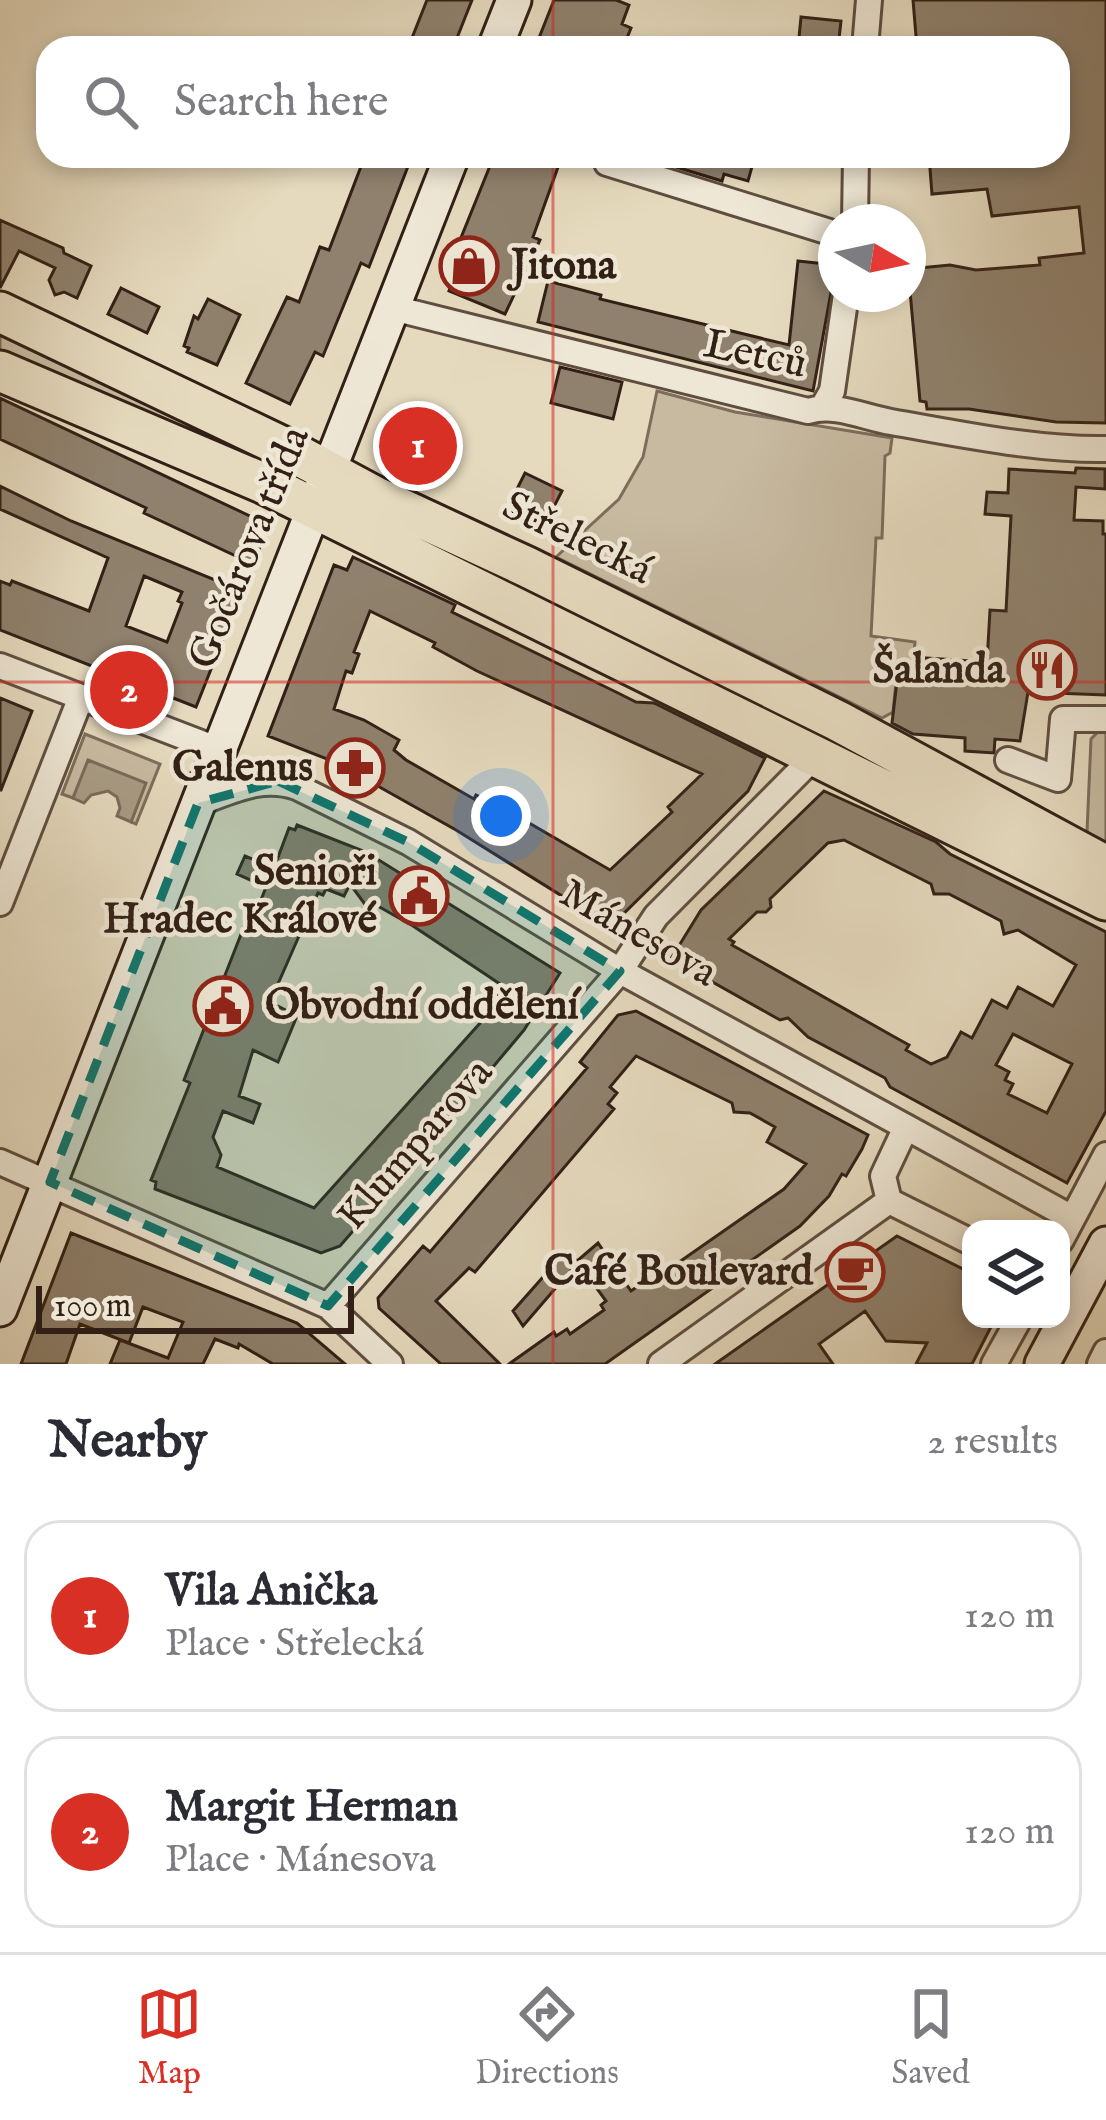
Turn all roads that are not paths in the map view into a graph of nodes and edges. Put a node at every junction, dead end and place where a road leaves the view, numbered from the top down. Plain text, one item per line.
1 (514, 0) edge
2 (869, 0) edge
3 (500, 36) edge
4 (866, 36) edge
5 (447, 168) edge
6 (623, 168) edge
7 (856, 168) edge
8 (855, 204) edge
9 (818, 228) edge
10 (393, 308) junction
11 (0, 312) edge
12 (843, 312) edge
13 (0, 371) edge
14 (823, 407) junction
15 (1106, 449) edge
16 (321, 491) junction
17 (0, 666) edge
18 (81, 697) junction
19 (1106, 719) edge
20 (219, 750) junction
21 (1008, 760) dead end
22 (803, 768) dead end
23 (198, 803) junction
24 (1106, 866) edge
25 (1106, 900) edge
26 (0, 903) edge
27 (620, 971) junction
28 (906, 1127) junction
29 (1106, 1155) edge
30 (0, 1162) edge
31 (50, 1182) junction
32 (889, 1201) junction
33 (1053, 1220) edge
34 (1070, 1223) edge
35 (962, 1238) edge
36 (1106, 1244) edge
37 (328, 1306) junction
38 (0, 1309) edge
39 (1014, 1328) edge
40 (1106, 1352) edge
41 (390, 1364) edge
42 (661, 1364) edge
43 (994, 1364) edge
44 (1042, 1364) edge
45 (1100, 1364) edge

1 - 3 street
2 - 4 street
5 - 10 street, Gočárova třída
6 - 9 street
7 - 8 street
10 - 14 street, Letců
10 - 16 street, Gočárova třída
11 - 16 main road, Střelecká
12 - 14 street
13 - 16 main road, Střelecká
14 - 15 street, Letců
16 - 20 street, Gočárova třída
16 - 24 main road, Střelecká
16 - 25 main road, Střelecká
17 - 18 street
18 - 20 street
18 - 26 street
19 - 21 street
20 - 23 street, Gočárova třída
22 - 27 street, Klumparova
23 - 27 street, Mánesova
23 - 31 street, Gočárova třída
27 - 28 street, Mánesova
27 - 37 street, Klumparova
28 - 32 street
28 - 33 street, Mánesova
29 - 34 street
30 - 31 street
31 - 37 street
31 - 38 street, Gočárova třída
32 - 35 street
32 - 42 street
36 - 44 street
37 - 41 street
39 - 43 street
40 - 45 street

